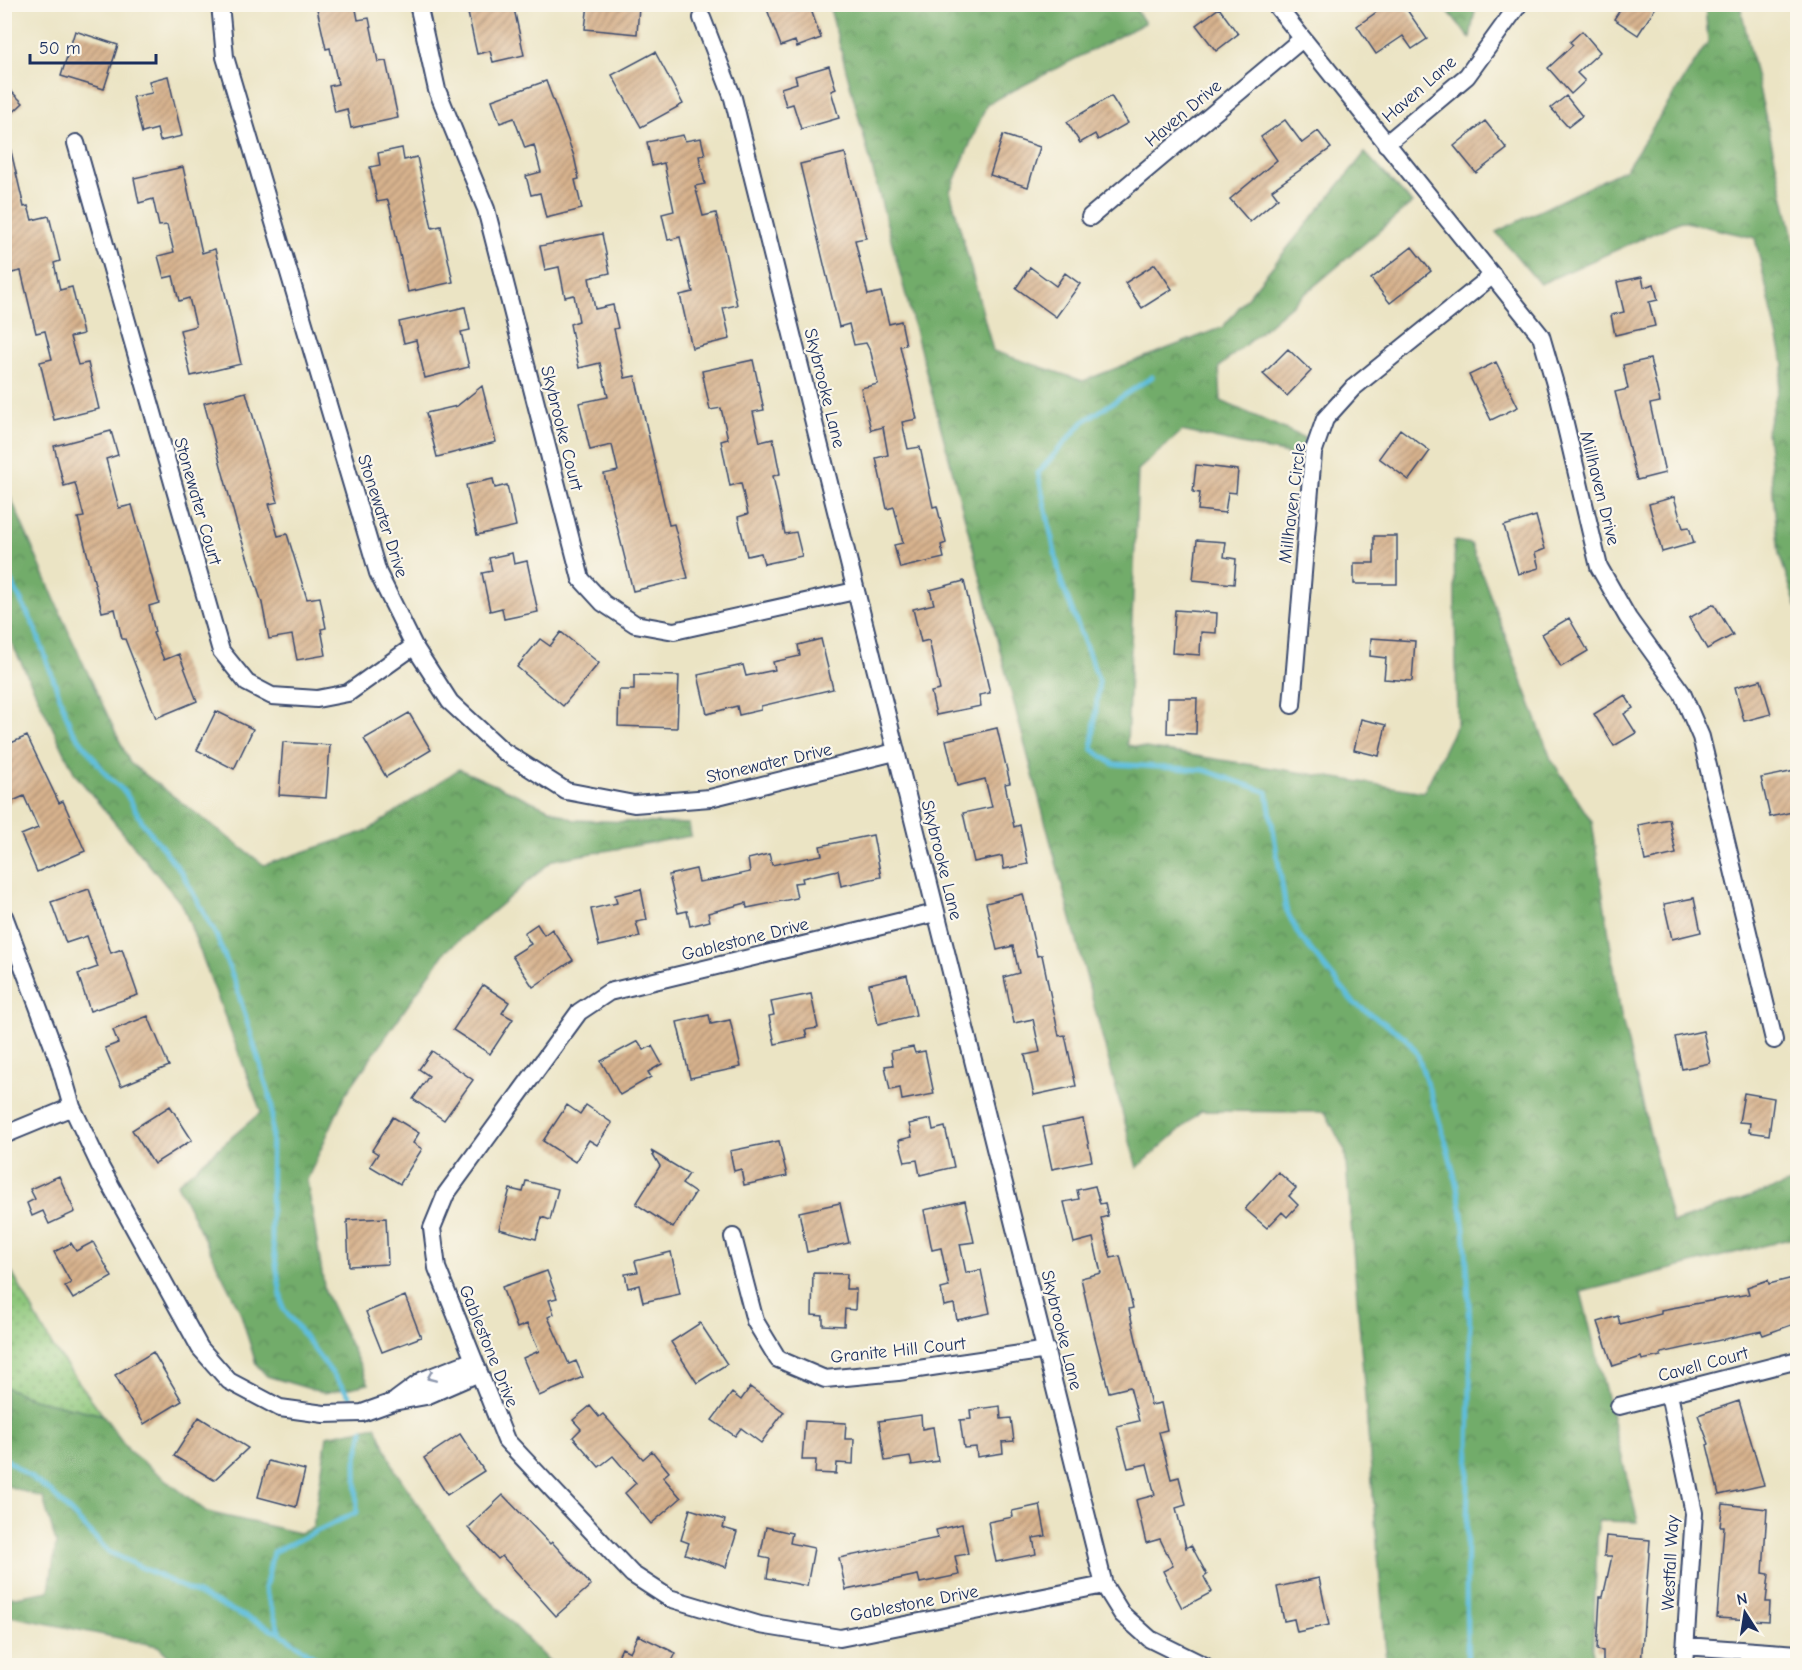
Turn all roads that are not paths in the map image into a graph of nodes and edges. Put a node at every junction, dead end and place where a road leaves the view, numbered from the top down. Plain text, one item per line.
1 (220, 4) edge
2 (418, 4) edge
3 (1275, 4) edge
4 (1519, 4) edge
5 (702, 18) dead end
6 (1302, 39) junction
7 (76, 143) dead end
8 (1386, 144) junction
9 (1090, 217) dead end
10 (1493, 275) junction
11 (855, 591) junction
12 (414, 646) junction
13 (1292, 705) dead end
14 (895, 752) junction
15 (935, 913) junction
16 (4, 916) edge
17 (1774, 1040) dead end
18 (72, 1107) junction
19 (4, 1135) edge
20 (734, 1237) dead end
21 (1047, 1350) junction
22 (1797, 1360) edge
23 (476, 1367) junction
24 (1669, 1394) junction
25 (1619, 1406) dead end
26 (1104, 1585) junction
27 (1685, 1646) junction
28 (1797, 1654) edge
29 (1205, 1665) edge
30 (1684, 1665) edge

1 - 12 street, Stonewater Drive
2 - 11 street, Skybrooke Court
3 - 6 street, Millhaven Drive
4 - 8 street, Haven Lane
5 - 11 street, Skybrooke Lane
6 - 8 street, Millhaven Drive
6 - 9 street, Haven Drive
7 - 12 street, Stonewater Court
8 - 10 street, Millhaven Drive
10 - 13 street, Millhaven Circle
10 - 17 street, Millhaven Drive
11 - 14 street, Skybrooke Lane
12 - 14 street, Stonewater Drive
14 - 15 street, Skybrooke Lane
15 - 21 street, Skybrooke Lane
15 - 23 street, Gablestone Drive
16 - 18 street
18 - 19 street
18 - 23 street
20 - 21 street, Granite Hill Court
21 - 26 street, Skybrooke Lane
22 - 24 street, Cavell Court
23 - 26 street, Gablestone Drive
24 - 25 street, Cavell Court
24 - 27 street, Westfall Way
26 - 29 street, Skybrooke Lane
27 - 28 street
27 - 30 street, Westfall Way

